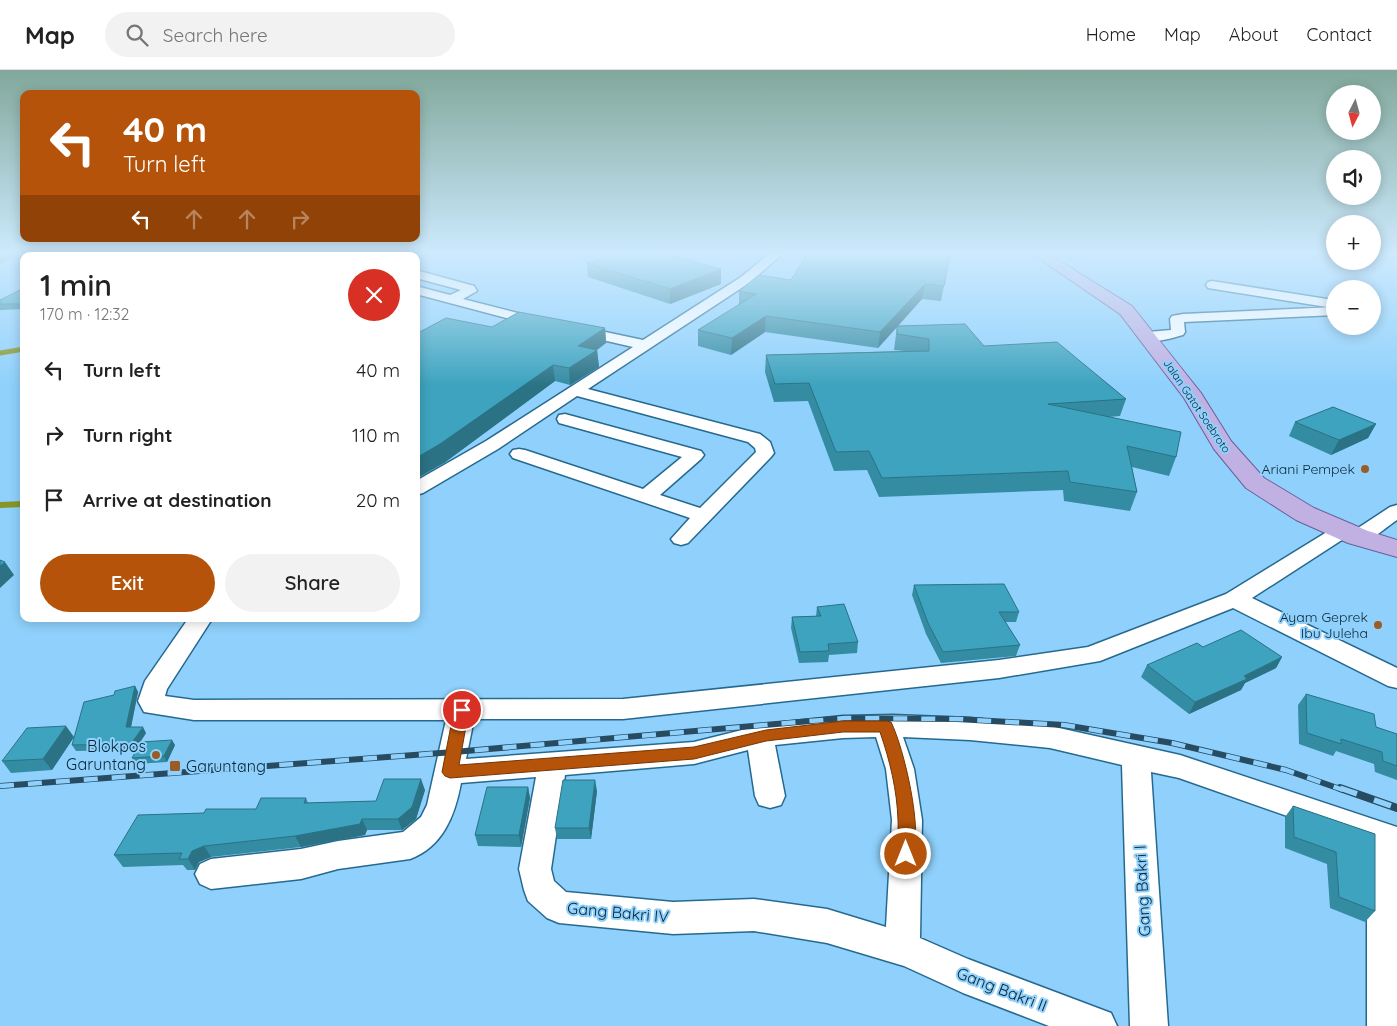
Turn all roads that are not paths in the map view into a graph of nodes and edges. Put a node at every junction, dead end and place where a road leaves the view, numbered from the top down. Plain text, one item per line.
1 (441, 298) edge
2 (455, 298) edge
3 (718, 298) edge
4 (1107, 298) edge
5 (1295, 298) edge
6 (449, 300) junction
7 (1326, 303) edge
8 (1326, 311) edge
9 (1148, 336) junction
10 (645, 345) junction
11 (575, 391) junction
12 (565, 419) dead end
13 (519, 454) dead end
14 (420, 487) edge
15 (646, 497) junction
16 (1397, 511) edge
17 (704, 516) junction
18 (1350, 534) junction
19 (681, 539) dead end
20 (1397, 549) edge
21 (1234, 599) junction
22 (198, 622) edge
23 (1397, 679) edge
24 (462, 710) junction
25 (886, 726) junction
26 (760, 737) junction
27 (1136, 756) junction
28 (552, 765) junction
29 (450, 772) junction
30 (770, 796) dead end
31 (1390, 838) edge
32 (211, 874) dead end
33 (740, 916) joint
34 (908, 950) junction
35 (1098, 1026) edge
36 (1149, 1026) edge
37 (1386, 1026) edge

1 - 6 street
2 - 6 street
3 - 10 street
4 - 9 main road, Jalan Gatot Soebroto
5 - 7 street
6 - 10 street
8 - 9 street
9 - 18 main road, Jalan Gatot Soebroto
10 - 11 street
11 - 14 street
11 - 17 street
12 - 15 street
13 - 15 street
15 - 17 street
16 - 18 street
17 - 19 street
18 - 20 main road, Jalan Gatot Soebroto
18 - 21 street
21 - 23 street
21 - 24 street
22 - 24 street
24 - 29 street
25 - 26 street
25 - 27 street
25 - 34 street
26 - 28 street
26 - 30 street
27 - 31 street
27 - 36 street, Gang Bakri I
28 - 29 street
28 - 33 street, Gang Bakri IV
29 - 32 street
31 - 37 street
33 - 34 street, Gang Bakri II
34 - 35 street, Gang Bakri II

